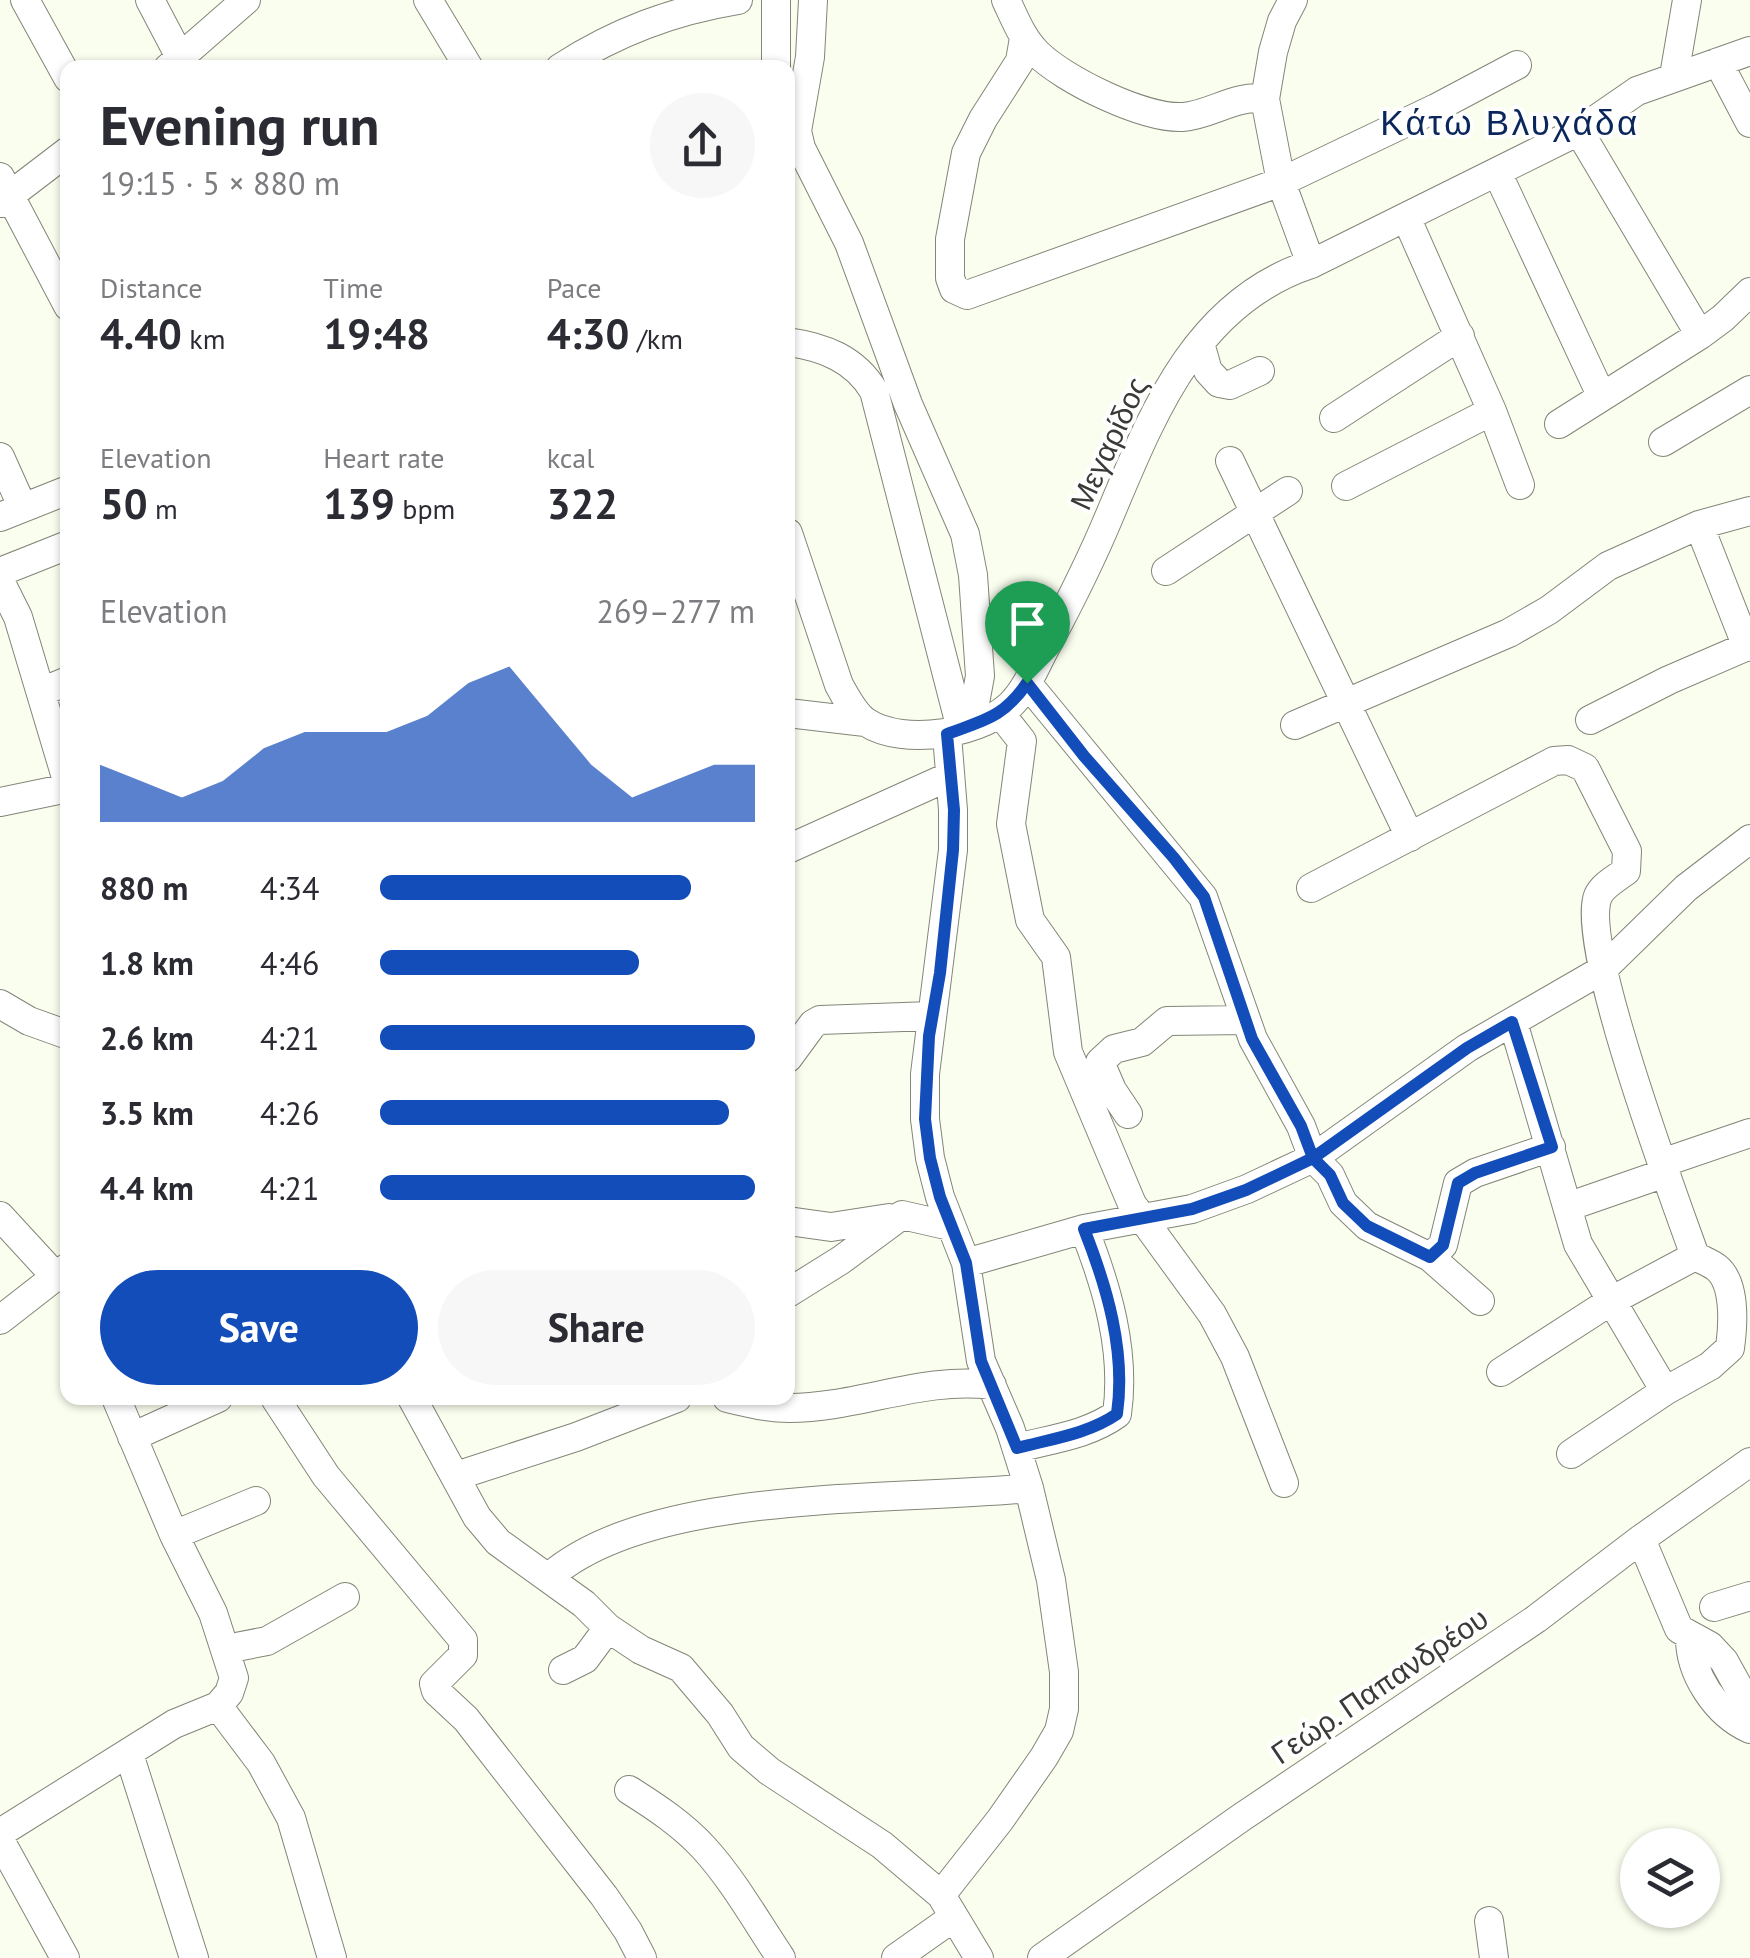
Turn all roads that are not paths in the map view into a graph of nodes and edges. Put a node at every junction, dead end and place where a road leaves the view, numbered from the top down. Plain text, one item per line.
1 (26, 0) edge
2 (150, 0) edge
3 (246, 0) edge
4 (428, 0) edge
5 (738, 0) edge
6 (776, 0) edge
7 (813, 0) edge
8 (1006, 0) edge
9 (1293, 0) edge
10 (1687, 0) edge
11 (1024, 38) junction
12 (1750, 51) edge
13 (173, 60) edge
14 (176, 60) edge
15 (463, 60) edge
16 (574, 60) edge
17 (776, 60) edge
18 (1718, 62) junction
19 (60, 63) edge
20 (1517, 65) dead end
21 (1674, 76) junction
22 (1265, 99) junction
23 (1750, 123) edge
24 (1579, 131) junction
25 (60, 158) edge
26 (1497, 172) junction
27 (1281, 182) junction
28 (3, 193) edge
29 (1406, 217) junction
30 (1311, 264) junction
31 (60, 292) edge
32 (1750, 292) edge
33 (1700, 335) junction
34 (1460, 336) junction
35 (795, 343) edge
36 (1200, 343) junction
37 (1260, 371) dead end
38 (1750, 390) edge
39 (1601, 396) junction
40 (1492, 411) junction
41 (1334, 418) dead end
42 (1559, 424) dead end
43 (1663, 442) dead end
44 (0, 457) edge
45 (1230, 460) dead end
46 (1520, 485) dead end
47 (1346, 486) dead end
48 (1288, 492) dead end
49 (60, 493) edge
50 (1750, 511) edge
51 (11, 512) edge
52 (1258, 514) junction
53 (1699, 525) junction
54 (60, 548) edge
55 (795, 560) edge
56 (1166, 571) dead end
57 (0, 572) edge
58 (0, 581) edge
59 (1748, 646) edge
60 (1027, 683) junction
61 (54, 686) edge
62 (1344, 702) junction
63 (1000, 713) junction
64 (795, 714) edge
65 (1590, 720) dead end
66 (866, 722) junction
67 (1294, 725) dead end
68 (60, 729) edge
69 (954, 732) junction
70 (950, 776) junction
71 (60, 788) edge
72 (0, 802) edge
73 (1410, 837) junction
74 (1750, 839) edge
75 (795, 846) edge
76 (1311, 888) dead end
77 (1602, 970) junction
78 (0, 1004) edge
79 (931, 1016) junction
80 (1245, 1020) junction
81 (1512, 1022) junction
82 (60, 1032) edge
83 (795, 1048) edge
84 (1128, 1114) dead end
85 (1750, 1133) edge
86 (1552, 1147) junction
87 (1313, 1158) junction
88 (1663, 1168) junction
89 (940, 1197) junction
90 (1570, 1206) junction
91 (902, 1215) junction
92 (0, 1216) edge
93 (1142, 1217) junction
94 (795, 1222) edge
95 (950, 1226) junction
96 (1084, 1229) junction
97 (1695, 1256) junction
98 (1430, 1257) junction
99 (966, 1263) junction
100 (60, 1269) edge
101 (60, 1276) edge
102 (795, 1289) edge
103 (1480, 1301) dead end
104 (1611, 1301) junction
105 (1739, 1302) edge
106 (0, 1320) edge
107 (1740, 1349) edge
108 (1502, 1372) dead end
109 (992, 1386) junction
110 (1665, 1392) junction
111 (119, 1405) edge
112 (203, 1405) edge
113 (280, 1405) edge
114 (416, 1405) edge
115 (658, 1405) edge
116 (756, 1405) edge
117 (132, 1437) junction
118 (1017, 1448) junction
119 (1572, 1454) dead end
120 (1750, 1462) edge
121 (456, 1476) junction
122 (1284, 1483) dead end
123 (1029, 1488) junction
124 (256, 1501) dead end
125 (174, 1535) junction
126 (1640, 1539) junction
127 (549, 1577) junction
128 (1750, 1596) edge
129 (345, 1597) dead end
130 (1714, 1607) dead end
131 (608, 1628) junction
132 (1690, 1636) junction
133 (226, 1648) junction
134 (563, 1670) dead end
135 (218, 1706) junction
136 (1750, 1708) edge
137 (1750, 1729) edge
138 (130, 1754) junction
139 (630, 1790) dead end
140 (0, 1832) edge
141 (0, 1840) edge
142 (948, 1906) junction
143 (1489, 1921) dead end
144 (65, 1958) edge
145 (194, 1958) edge
146 (332, 1958) edge
147 (642, 1958) edge
148 (781, 1958) edge
149 (896, 1958) edge
150 (978, 1958) edge
151 (1042, 1958) edge
152 (1494, 1958) edge

1 - 19 street
2 - 13 street
3 - 14 street
4 - 15 street
5 - 16 street
6 - 17 street
7 - 69 street
8 - 11 street
9 - 22 street
10 - 21 street
11 - 22 street
11 - 27 street
12 - 18 street, Μεγαρίδος
18 - 21 street, Μεγαρίδος
18 - 23 street
20 - 27 street
21 - 24 street, Μεγαρίδος
22 - 27 street
24 - 26 street, Μεγαρίδος
24 - 33 street
25 - 28 street
26 - 29 street, Μεγαρίδος
26 - 39 street
27 - 30 street
28 - 31 street
29 - 30 street, Μεγαρίδος
29 - 34 street
30 - 36 street, Μεγαρίδος
32 - 33 street
33 - 39 street
34 - 40 street
34 - 41 street
35 - 69 street
36 - 37 street
36 - 60 street, Μεγαρίδος
38 - 43 street
39 - 42 street
40 - 46 street
40 - 47 street
44 - 51 street
45 - 52 street
48 - 52 street
49 - 51 street
50 - 53 street
52 - 56 street
52 - 62 street
53 - 59 street
53 - 62 street
54 - 57 street
55 - 66 street
58 - 61 street
59 - 65 street
60 - 63 street, Μεγαρίδος
60 - 80 street
61 - 68 street
62 - 67 street
62 - 73 street
63 - 69 street, Μεγαρίδος
63 - 93 street
64 - 66 street, Μεγαρίδος
66 - 69 street, Μεγαρίδος
69 - 70 street
70 - 75 street
70 - 79 street
71 - 72 street
73 - 76 street
73 - 77 street
74 - 77 street
77 - 81 street
77 - 88 street
78 - 82 street
79 - 83 street
79 - 89 street
80 - 84 street
80 - 87 street
81 - 86 street
81 - 87 street
85 - 88 street
86 - 90 street
86 - 98 street
87 - 93 street
87 - 98 street
88 - 90 street
88 - 97 street
89 - 91 street
89 - 95 street
90 - 104 street
91 - 94 street
91 - 95 street
91 - 102 street
92 - 100 street
93 - 96 street
93 - 122 street
95 - 99 street
96 - 99 street
96 - 118 street
97 - 104 street
97 - 105 street
98 - 103 street
99 - 109 street
101 - 106 street
104 - 108 street
104 - 110 street
105 - 107 street
107 - 110 street
109 - 116 street
109 - 118 street
110 - 119 street
111 - 117 street
112 - 117 street
113 - 147 street
114 - 121 street
115 - 121 street
117 - 125 street
118 - 123 street
120 - 126 street, Γεώρ. Παπανδρέου
121 - 127 street
123 - 127 street
123 - 142 street
124 - 125 street
125 - 133 street
126 - 132 street
126 - 151 street, Γεώρ. Παπανδρέου
127 - 131 street
128 - 130 street
129 - 133 street
131 - 134 street
131 - 142 street
132 - 136 street
132 - 137 street
133 - 135 street
135 - 138 street
135 - 146 street
138 - 140 street
138 - 145 street
139 - 148 street
141 - 144 street
142 - 149 street
142 - 150 street
143 - 152 street

